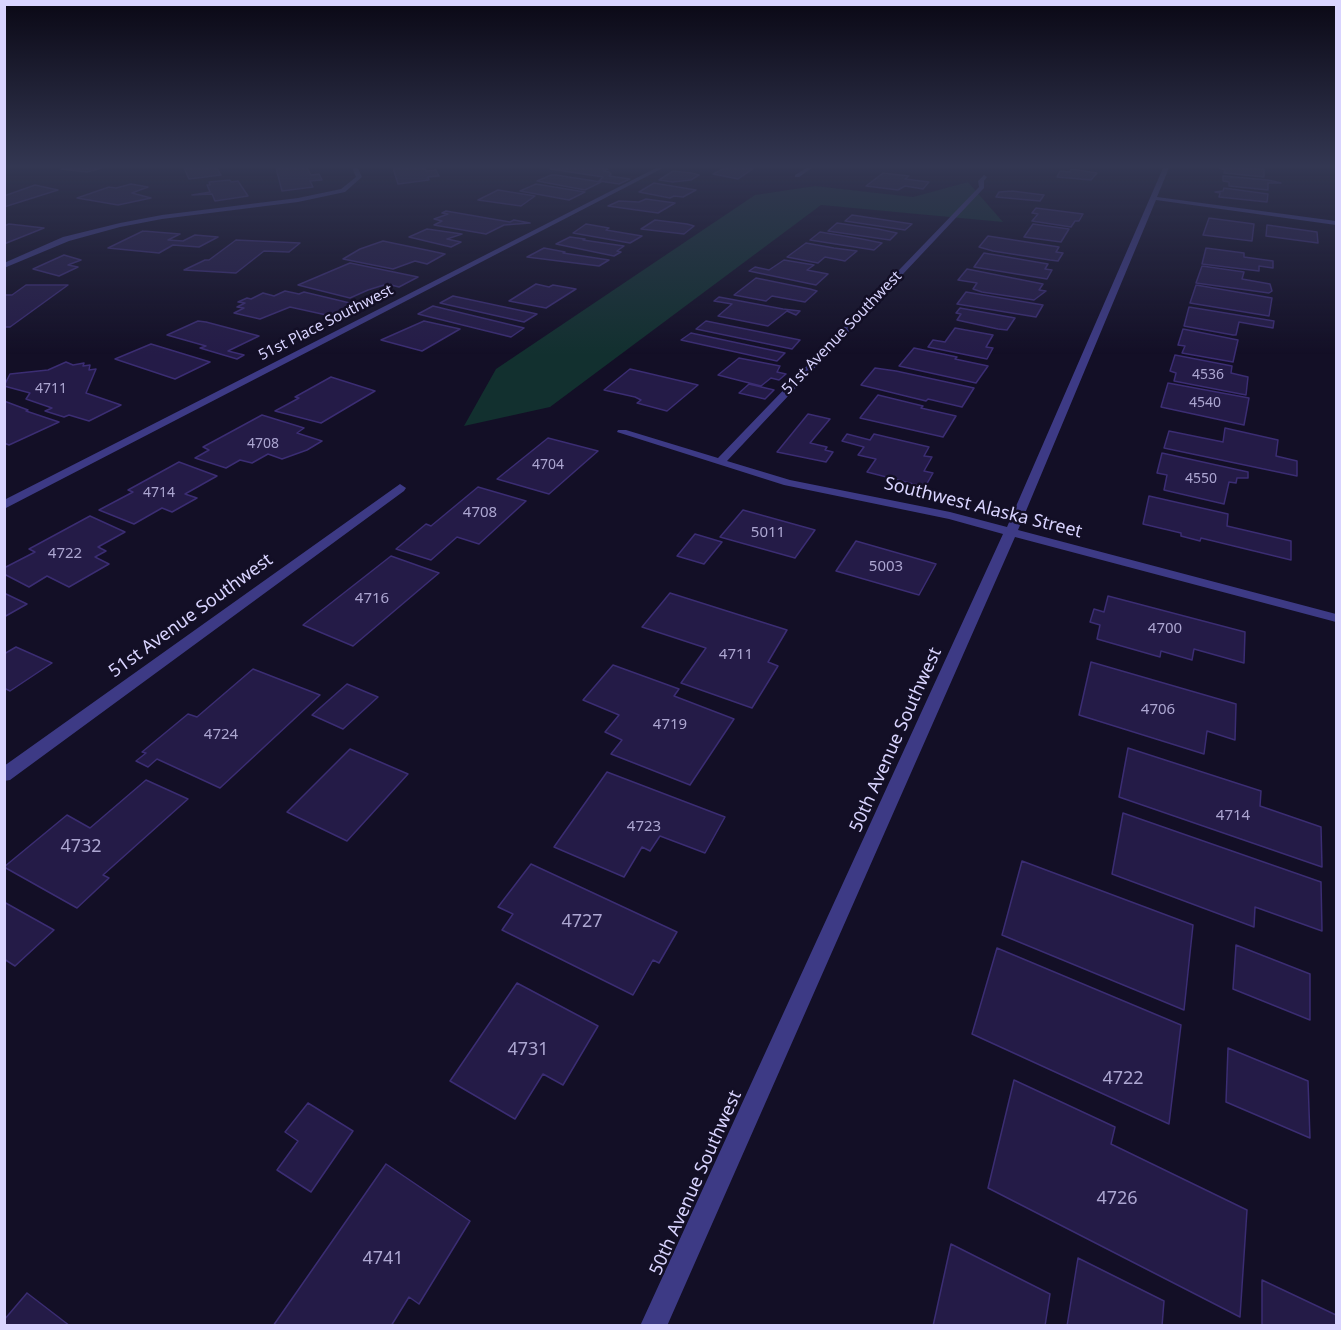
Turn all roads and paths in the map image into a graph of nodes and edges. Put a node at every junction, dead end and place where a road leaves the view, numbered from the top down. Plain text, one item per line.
1 (100, 230) edge
2 (539, 230) edge
3 (942, 230) edge
4 (1138, 230) edge
5 (4, 266) edge
6 (622, 432) dead end
7 (720, 462) junction
8 (400, 488) dead end
9 (4, 505) edge
10 (1011, 531) junction
11 (1336, 618) edge
12 (4, 775) edge
13 (653, 1326) edge

1 - 5 street
2 - 9 street, 51st Place Southwest
3 - 7 street, 51st Avenue Southwest
4 - 10 street, 50th Avenue Southwest
6 - 7 street, Southwest Alaska Street
7 - 10 street, Southwest Alaska Street
8 - 12 street, 51st Avenue Southwest
10 - 11 street, Southwest Alaska Street
10 - 13 street, 50th Avenue Southwest

